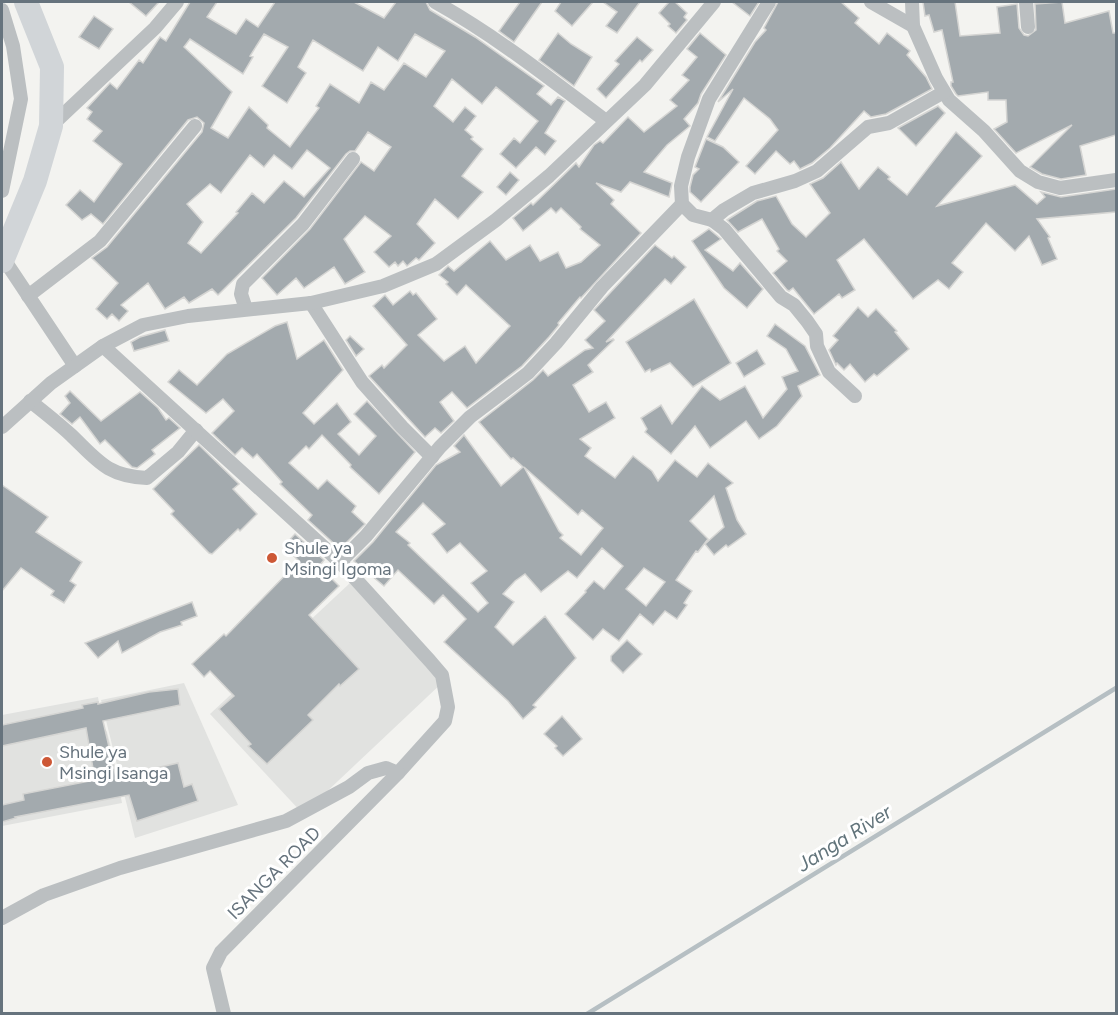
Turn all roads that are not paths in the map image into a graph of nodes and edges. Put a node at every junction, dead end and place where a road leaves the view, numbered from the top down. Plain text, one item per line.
1 (26, 2) edge
2 (177, 2) edge
3 (435, 2) edge
4 (714, 2) edge
5 (769, 2) edge
6 (871, 2) edge
7 (912, 2) edge
8 (1026, 2) edge
9 (2, 10) edge
10 (913, 26) junction
11 (1028, 27) dead end
12 (944, 92) junction
13 (606, 121) junction
14 (51, 126) junction
15 (195, 126) dead end
16 (353, 159) dead end
17 (1116, 180) edge
18 (2, 191) edge
19 (682, 204) junction
20 (712, 220) junction
21 (2, 260) edge
22 (28, 296) junction
23 (311, 303) junction
24 (246, 309) junction
25 (103, 346) junction
26 (75, 366) junction
27 (855, 396) dead end
28 (30, 401) junction
29 (2, 427) edge
30 (196, 430) junction
31 (432, 457) junction
32 (340, 562) junction
33 (398, 773) junction
34 (2, 918) edge
35 (224, 1014) edge

1 - 14 highway
2 - 14 street
3 - 13 street
4 - 13 street
5 - 19 street
6 - 10 street
7 - 10 street
8 - 11 street
9 - 18 street
10 - 12 street
12 - 17 street
12 - 20 street
13 - 23 street
14 - 21 highway
15 - 22 street
16 - 24 street
19 - 20 street
19 - 31 street
20 - 27 street
21 - 22 street
22 - 26 street
23 - 24 street
23 - 31 street
24 - 25 street
25 - 26 street
25 - 30 street, ISANGA ROAD
26 - 28 street
28 - 29 street
28 - 30 street
30 - 32 street, ISANGA ROAD
31 - 32 street
32 - 33 street, ISANGA ROAD
33 - 34 street
33 - 35 street, ISANGA ROAD

